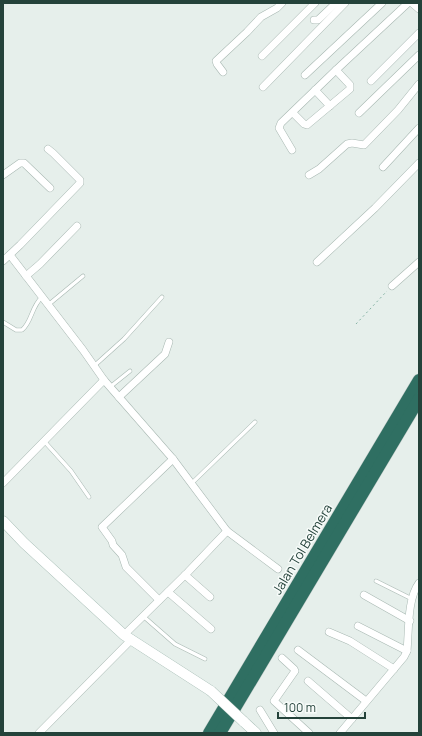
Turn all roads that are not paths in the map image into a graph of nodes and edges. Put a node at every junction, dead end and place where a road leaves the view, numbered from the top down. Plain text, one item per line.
1 (282, 3) edge
2 (315, 3) edge
3 (336, 3) edge
4 (345, 3) edge
5 (382, 3) edge
6 (408, 3) edge
7 (412, 3) edge
8 (419, 9) edge
9 (314, 20) dead end
10 (419, 33) edge
11 (262, 56) dead end
12 (419, 56) edge
13 (336, 70) junction
14 (224, 72) dead end
15 (305, 75) dead end
16 (371, 81) dead end
17 (419, 84) edge
18 (263, 87) dead end
19 (315, 90) junction
20 (330, 106) junction
21 (293, 113) junction
22 (359, 113) dead end
23 (419, 128) edge
24 (48, 149) dead end
25 (292, 150) dead end
26 (419, 163) edge
27 (383, 167) dead end
28 (3, 175) edge
29 (309, 175) dead end
30 (50, 188) dead end
31 (77, 226) dead end
32 (10, 255) junction
33 (3, 261) edge
34 (317, 262) dead end
35 (419, 262) edge
36 (26, 276) junction
37 (83, 276) dead end
38 (392, 286) road end
39 (42, 297) junction
40 (162, 297) dead end
41 (48, 305) junction
42 (3, 322) edge
43 (169, 342) dead end
44 (94, 366) junction
45 (130, 372) dead end
46 (104, 380) junction
47 (419, 380) edge
48 (110, 388) junction
49 (119, 397) junction
50 (419, 399) edge
51 (255, 422) dead end
52 (44, 441) junction
53 (173, 459) junction
54 (3, 483) edge
55 (192, 483) junction
56 (89, 497) dead end
57 (3, 521) edge
58 (227, 531) junction
59 (278, 569) dead end
60 (185, 575) junction
61 (376, 581) dead end
62 (419, 583) edge
63 (168, 592) junction
64 (364, 595) dead end
65 (210, 597) dead end
66 (412, 599) junction
67 (159, 600) junction
68 (143, 616) junction
69 (410, 621) junction
70 (358, 626) dead end
71 (211, 629) dead end
72 (329, 632) dead end
73 (128, 637) junction
74 (298, 650) dead end
75 (407, 651) junction
76 (282, 658) dead end
77 (205, 659) dead end
78 (394, 669) junction
79 (308, 681) dead end
80 (366, 702) junction
81 (260, 710) dead end
82 (352, 719) junction
83 (39, 733) edge
84 (209, 733) edge
85 (220, 733) edge
86 (256, 733) edge
87 (274, 733) edge
88 (309, 733) edge
89 (340, 733) edge

1 - 14 street
2 - 11 street
3 - 9 street
4 - 18 street
5 - 15 street
6 - 13 street
7 - 8 street
10 - 16 street
12 - 22 street
13 - 19 street
13 - 20 street
17 - 29 street
19 - 20 street
19 - 21 street
20 - 21 street
21 - 25 street
23 - 27 street
24 - 32 street
26 - 34 street
28 - 30 street
31 - 36 street
32 - 33 street
32 - 36 street
35 - 38 street
36 - 39 street
37 - 41 lane
39 - 41 street
39 - 42 lane
40 - 44 lane
41 - 44 street
43 - 49 street
44 - 46 street
45 - 48 lane
46 - 48 street
46 - 52 street
47 - 84 highway, Jalan Tol Belmera
48 - 49 street
49 - 53 street
50 - 85 highway, Jalan Tol Belmera
51 - 55 lane
52 - 54 street
52 - 56 lane
53 - 55 street
53 - 67 street
55 - 58 street
57 - 73 street
58 - 59 street
58 - 60 street
60 - 63 street
60 - 65 street
61 - 66 lane
62 - 66 street
63 - 67 street
63 - 71 street
64 - 69 street
66 - 69 street
67 - 68 street
68 - 73 street
68 - 77 lane
69 - 75 street
70 - 75 street
72 - 78 street
73 - 83 street
73 - 86 street, bridge
74 - 80 street
75 - 78 street
76 - 88 street
78 - 80 street
79 - 82 street
80 - 82 street
81 - 87 street
82 - 89 street

